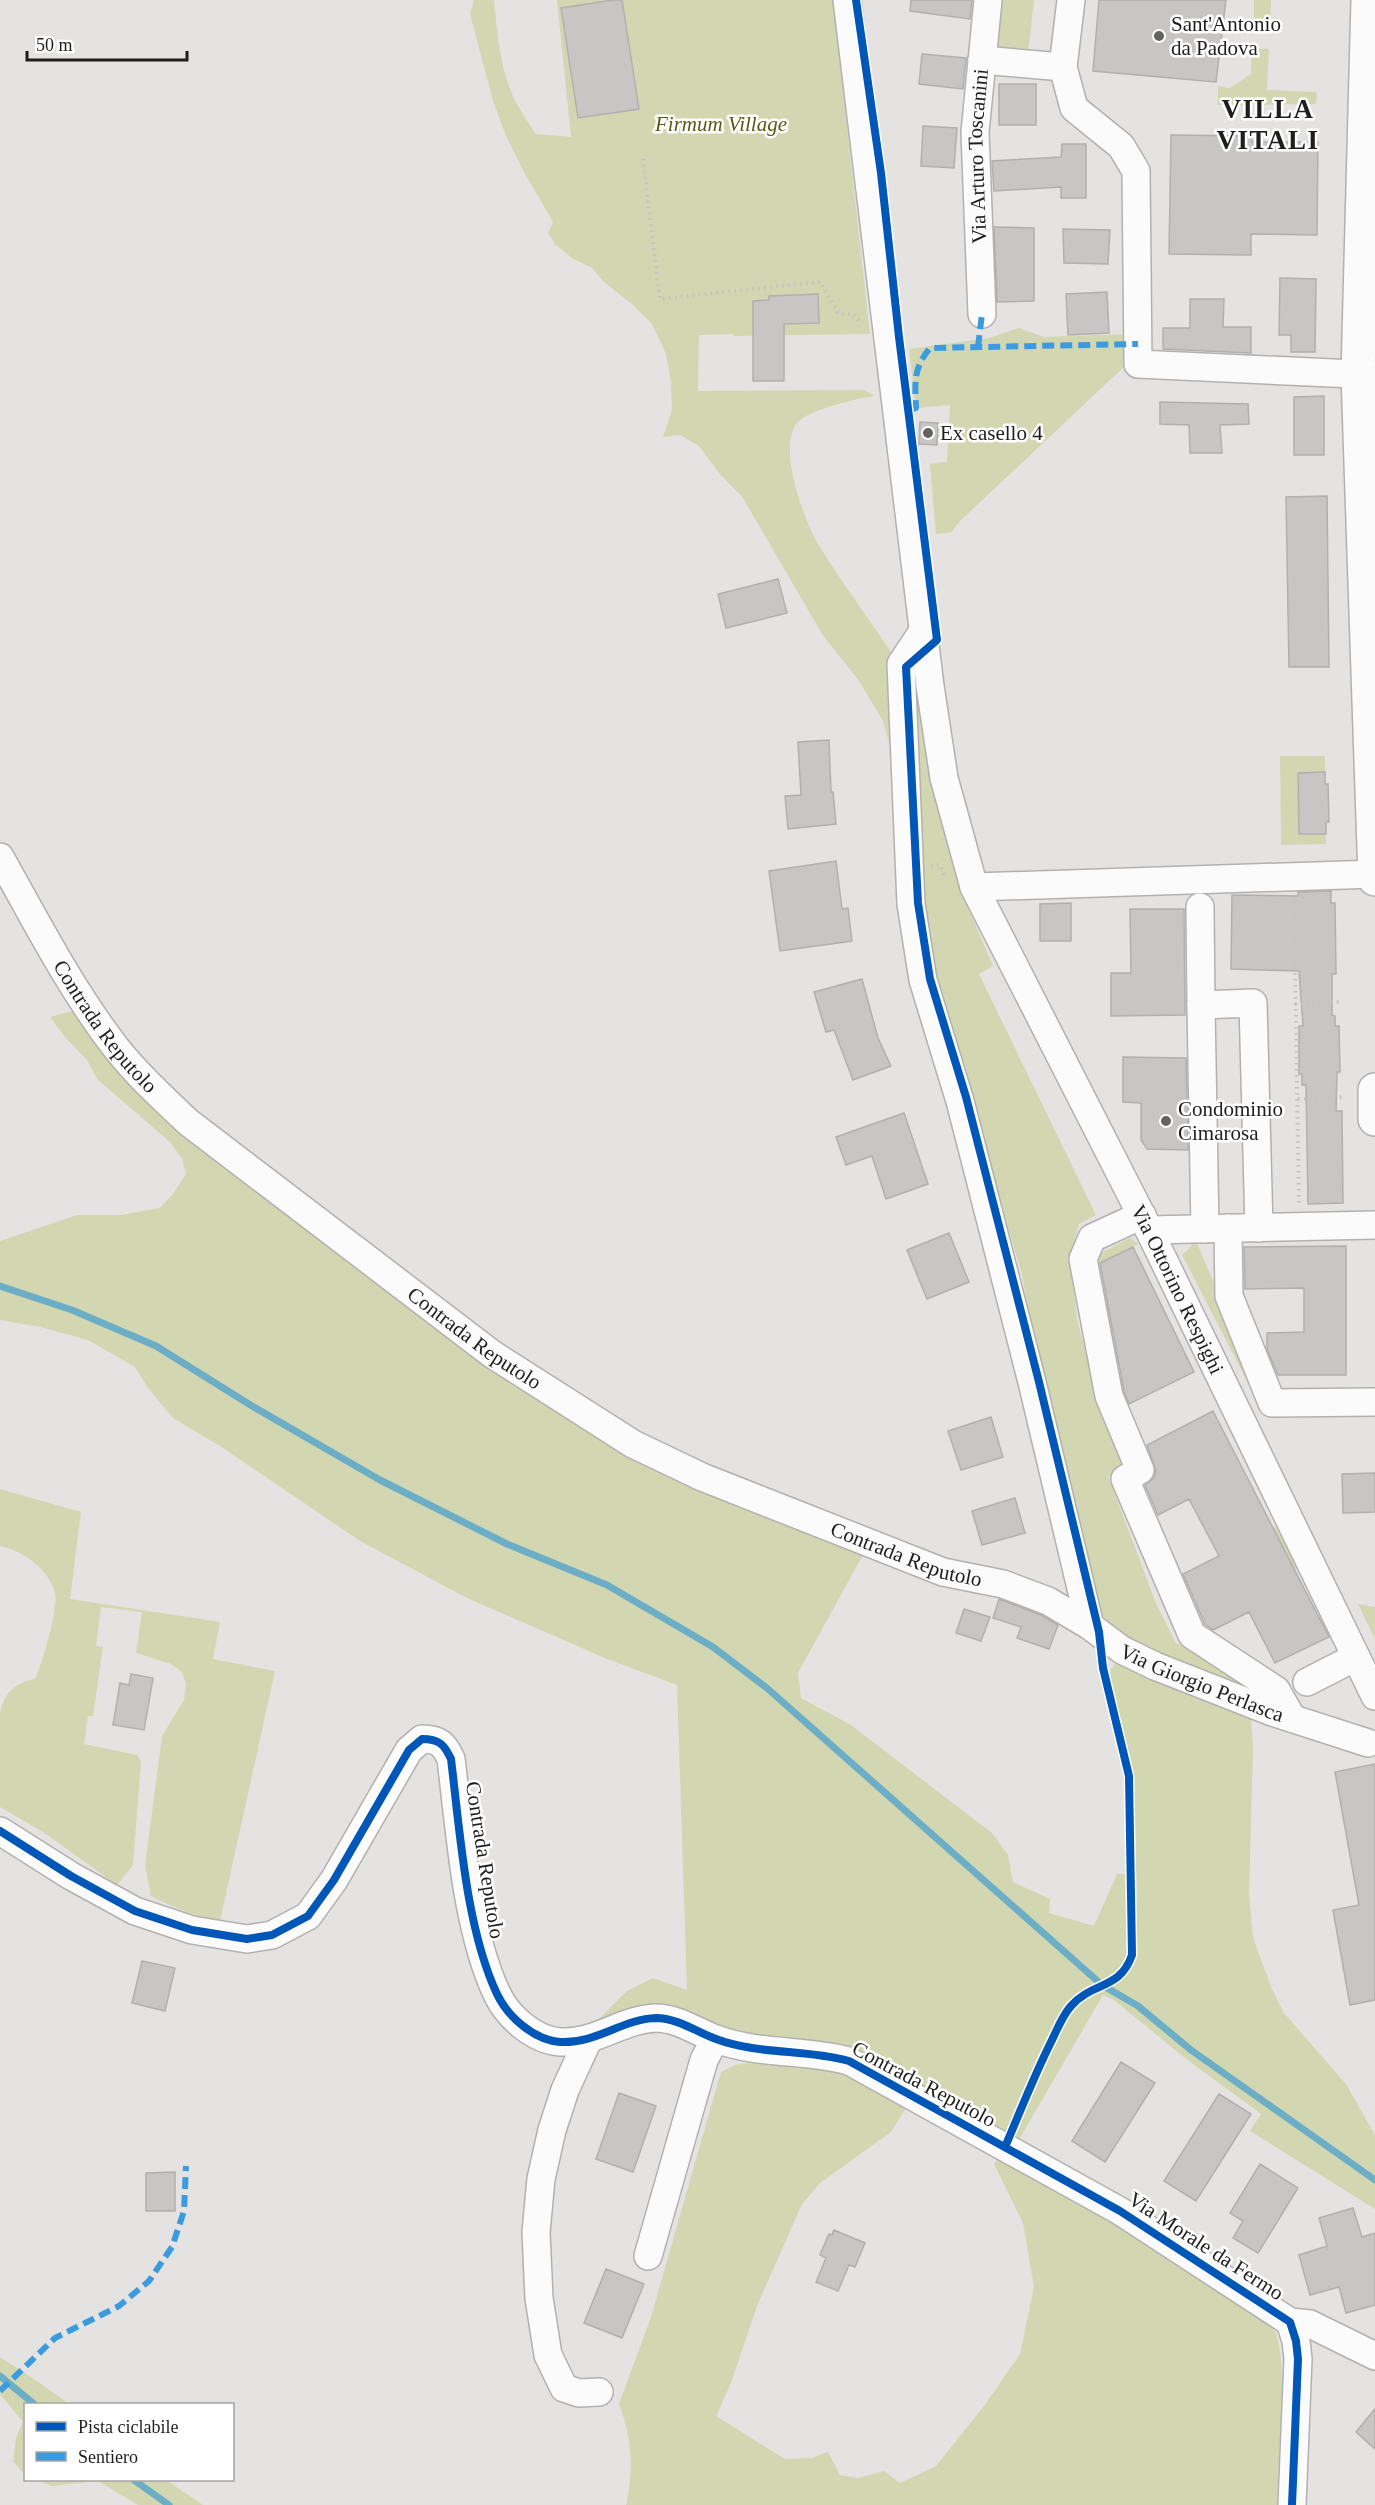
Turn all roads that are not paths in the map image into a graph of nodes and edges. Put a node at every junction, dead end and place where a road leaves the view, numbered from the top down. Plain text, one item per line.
1 (847, 0) edge
2 (988, 0) edge
3 (1071, 0) edge
4 (1368, 0) edge
5 (982, 60) junction
6 (1063, 67) junction
7 (982, 314) dead end
8 (1367, 374) edge
9 (1370, 602) edge
10 (922, 631) junction
11 (0, 858) edge
12 (1375, 874) edge
13 (971, 879) junction
14 (1375, 879) edge
15 (1200, 908) dead end
16 (1202, 1005) junction
17 (1360, 1094) edge
18 (1375, 1119) edge
19 (1145, 1222) junction
20 (1375, 1225) edge
21 (1259, 1228) junction
22 (1216, 1229) junction
23 (1375, 1402) edge
24 (1090, 1626) junction
25 (1356, 1657) junction
26 (1307, 1682) dead end
27 (1375, 1696) edge
28 (1292, 1718) junction
29 (1373, 1745) edge
30 (0, 1831) edge
31 (715, 2039) junction
32 (588, 2040) junction
33 (1005, 2147) joint
34 (648, 2256) dead end
35 (1290, 2322) junction
36 (1375, 2356) edge
37 (599, 2392) dead end
38 (1292, 2505) edge

1 - 10 street, Via Ottorino Respighi
2 - 5 street, Via Arturo Toscanini
3 - 6 street
4 - 8 main road
5 - 6 street
5 - 7 street, Via Arturo Toscanini
6 - 8 street
8 - 9 main road
9 - 12 main road
10 - 13 street, Via Ottorino Respighi
10 - 24 street
11 - 24 street, Contrada Reputolo
12 - 13 street
12 - 14 main road
13 - 19 street, Via Ottorino Respighi
15 - 16 street
16 - 21 street
16 - 22 street
17 - 18 main road
19 - 22 street
19 - 25 street, Via Ottorino Respighi
19 - 28 street
20 - 21 street
21 - 22 street
22 - 23 street
24 - 28 street, Via Giorgio Perlasca
25 - 26 street
25 - 27 street, Via Ottorino Respighi
28 - 29 street, Via Giorgio Perlasca
30 - 32 street, Contrada Reputolo
31 - 32 street, Contrada Reputolo
31 - 33 street, Contrada Reputolo
31 - 34 street
32 - 37 street
33 - 35 street, Via Morale da Fermo
35 - 36 street, Via Morale da Fermo
35 - 38 street, Via Morale da Fermo

